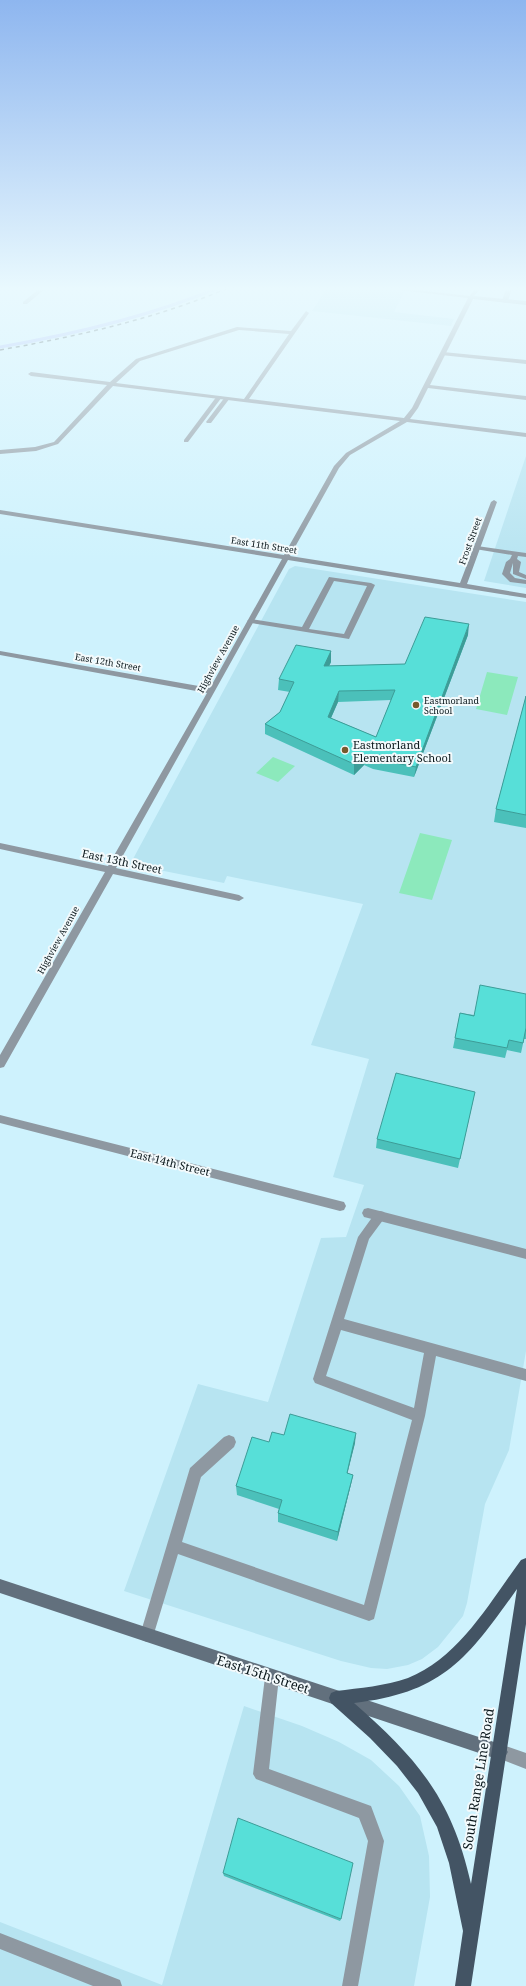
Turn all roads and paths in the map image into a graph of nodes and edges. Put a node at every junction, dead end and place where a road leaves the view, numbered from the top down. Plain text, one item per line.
1 (84, 381) edge
2 (115, 381) edge
3 (259, 381) edge
4 (430, 381) edge
5 (111, 384) junction
6 (427, 386) junction
7 (219, 397) junction
8 (227, 398) junction
9 (526, 398) edge
10 (246, 400) junction
11 (406, 420) junction
12 (200, 435) dead end
13 (526, 435) edge
14 (186, 441) dead end
15 (0, 452) edge
16 (494, 502) dead end
17 (0, 512) edge
18 (477, 548) junction
19 (526, 555) edge
20 (286, 557) junction
21 (515, 557) junction
22 (526, 577) edge
23 (526, 582) edge
24 (463, 586) junction
25 (526, 596) edge
26 (251, 620) junction
27 (305, 630) junction
28 (0, 653) edge
29 (212, 691) junction
30 (0, 846) edge
31 (110, 870) junction
32 (239, 898) dead end
33 (0, 1064) edge
34 (0, 1119) edge
35 (340, 1206) dead end
36 (368, 1213) dead end
37 (380, 1216) junction
38 (526, 1254) edge
39 (337, 1323) junction
40 (431, 1349) junction
41 (526, 1375) edge
42 (419, 1416) junction
43 (229, 1442) dead end
44 (174, 1546) junction
45 (526, 1565) edge
46 (526, 1577) edge
47 (0, 1586) edge
48 (147, 1635) junction
49 (272, 1677) junction
50 (336, 1698) junction
51 (500, 1752) junction
52 (526, 1761) edge
53 (470, 1937) junction
54 (0, 1941) edge
55 (114, 1986) edge
56 (350, 1986) edge
57 (463, 1986) edge

1 - 5 street
2 - 5 street
3 - 10 street
4 - 6 street, Highview Avenue
5 - 7 street
5 - 15 street
6 - 9 street
6 - 11 street, Highview Avenue
7 - 8 street
7 - 14 street
8 - 10 street
8 - 12 street
10 - 11 street
11 - 13 street
11 - 20 street, Highview Avenue
16 - 18 street, Frost Street
17 - 20 street, East 11th Street
18 - 21 street
18 - 24 street, Frost Street
19 - 21 street
20 - 24 street, East 11th Street
20 - 26 street, Highview Avenue
21 - 22 street
21 - 23 street
24 - 25 street, East 11th Street
26 - 27 street
26 - 29 street, Highview Avenue
27 - 27 street
28 - 29 street, East 12th Street
29 - 31 street, Highview Avenue
30 - 31 street, East 13th Street
31 - 32 street, East 13th Street
31 - 33 street, Highview Avenue
34 - 35 street, East 14th Street
36 - 37 street
37 - 38 street
37 - 39 street
39 - 40 street
39 - 42 street
40 - 41 street
40 - 42 street
42 - 44 street
43 - 44 street
44 - 48 street
45 - 50 main road
46 - 51 main road, South Range Line Road
47 - 48 main road, East 15th Street
48 - 49 main road, East 15th Street
49 - 50 main road, East 15th Street
49 - 56 street
50 - 51 main road, East 15th Street
50 - 53 main road
51 - 52 street, East 15th Street
51 - 53 main road, South Range Line Road
53 - 57 main road, South Range Line Road
54 - 55 street

